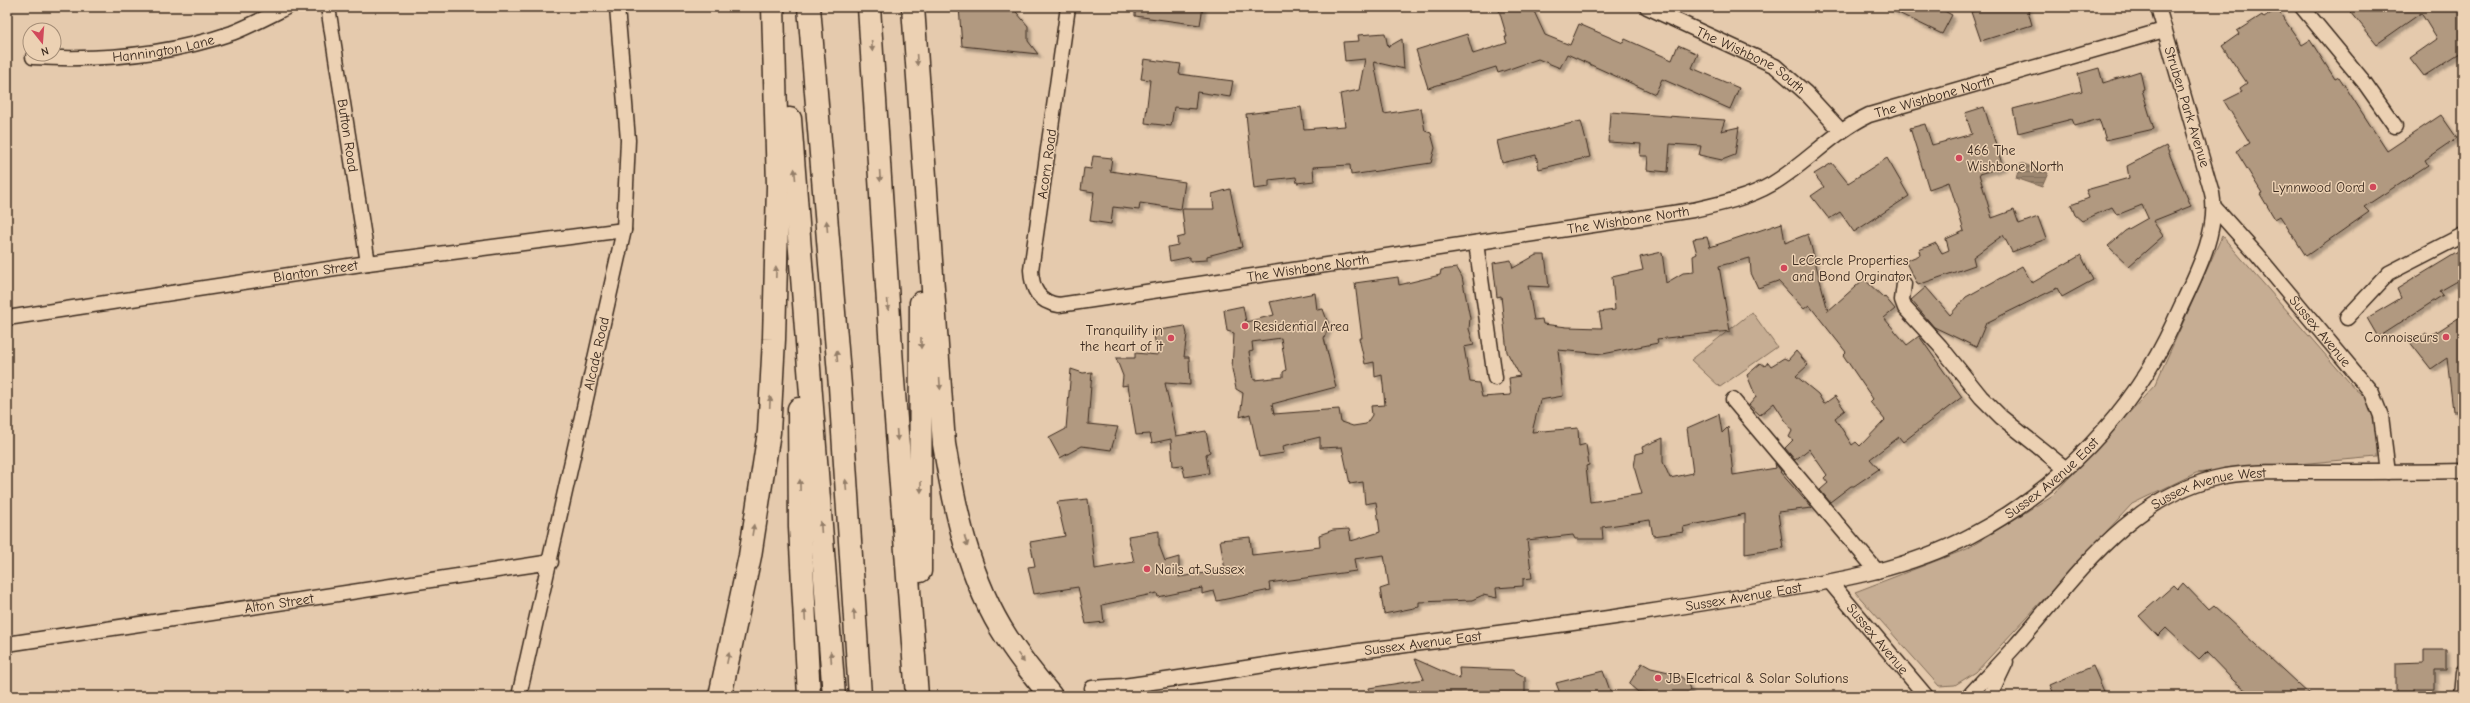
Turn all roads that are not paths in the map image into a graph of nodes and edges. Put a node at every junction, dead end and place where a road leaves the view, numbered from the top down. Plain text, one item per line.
1 (287, 7) edge
2 (328, 7) edge
3 (617, 7) edge
4 (773, 7) edge
5 (780, 7) edge
6 (809, 7) edge
7 (869, 7) edge
8 (913, 7) edge
9 (1068, 7) edge
10 (1647, 7) edge
11 (2158, 7) edge
12 (2302, 7) edge
13 (2164, 30) junction
14 (62, 59) edge
15 (922, 122) junction
16 (2395, 126) dead end
17 (1841, 132) junction
18 (797, 196) junction
19 (2215, 208) junction
20 (624, 230) junction
21 (2463, 235) edge
22 (1476, 243) junction
23 (368, 264) junction
24 (1904, 284) dead end
25 (1059, 305) joint
26 (7, 318) edge
27 (2347, 318) dead end
28 (1495, 378) dead end
29 (1733, 400) dead end
30 (2066, 469) junction
31 (2463, 471) edge
32 (2388, 472) junction
33 (551, 562) junction
34 (1877, 571) junction
35 (1830, 582) junction
36 (7, 644) edge
37 (2015, 646) junction
38 (2463, 673) edge
39 (1092, 688) dead end
40 (519, 696) edge
41 (720, 696) edge
42 (809, 696) edge
43 (834, 696) edge
44 (860, 696) edge
45 (917, 696) edge
46 (920, 696) edge
47 (1051, 696) edge
48 (1926, 696) edge
49 (1969, 696) edge
50 (1990, 696) edge
51 (2461, 696) edge

1 - 14 street, Hannington Lane
2 - 23 street, Button Road
3 - 20 street, Alcade Road
41 -> 4 highway
18 -> 5 highway
44 -> 6 highway
7 -> 45 highway
8 -> 15 highway
9 - 25 street, Acorn Road
10 - 17 street, The Wishbone South
11 - 13 street, Struben Park Avenue
12 - 16 street
13 - 17 street, The Wishbone North
13 - 19 street, Struben Park Avenue
15 -> 46 highway
15 -> 47 highway
17 - 22 street, The Wishbone North
42 -> 18 highway
43 -> 18 highway
19 - 30 street, Sussex Avenue East
19 - 32 street, Sussex Avenue
20 - 23 street, Blanton Street
20 - 33 street, Alcade Road
21 - 27 street
22 - 25 street, The Wishbone North
22 - 28 street
23 - 26 street, Blanton Street
24 - 30 street
29 - 34 street
30 - 34 street, Sussex Avenue East
31 - 32 street, Sussex Avenue West
32 - 37 street, Sussex Avenue West
33 - 36 street, Alton Street
33 - 40 street, Alcade Road
34 - 35 street, Sussex Avenue East
35 - 39 street, Sussex Avenue East
35 - 48 street, Sussex Avenue
37 - 49 street
37 - 50 street
38 - 51 street

